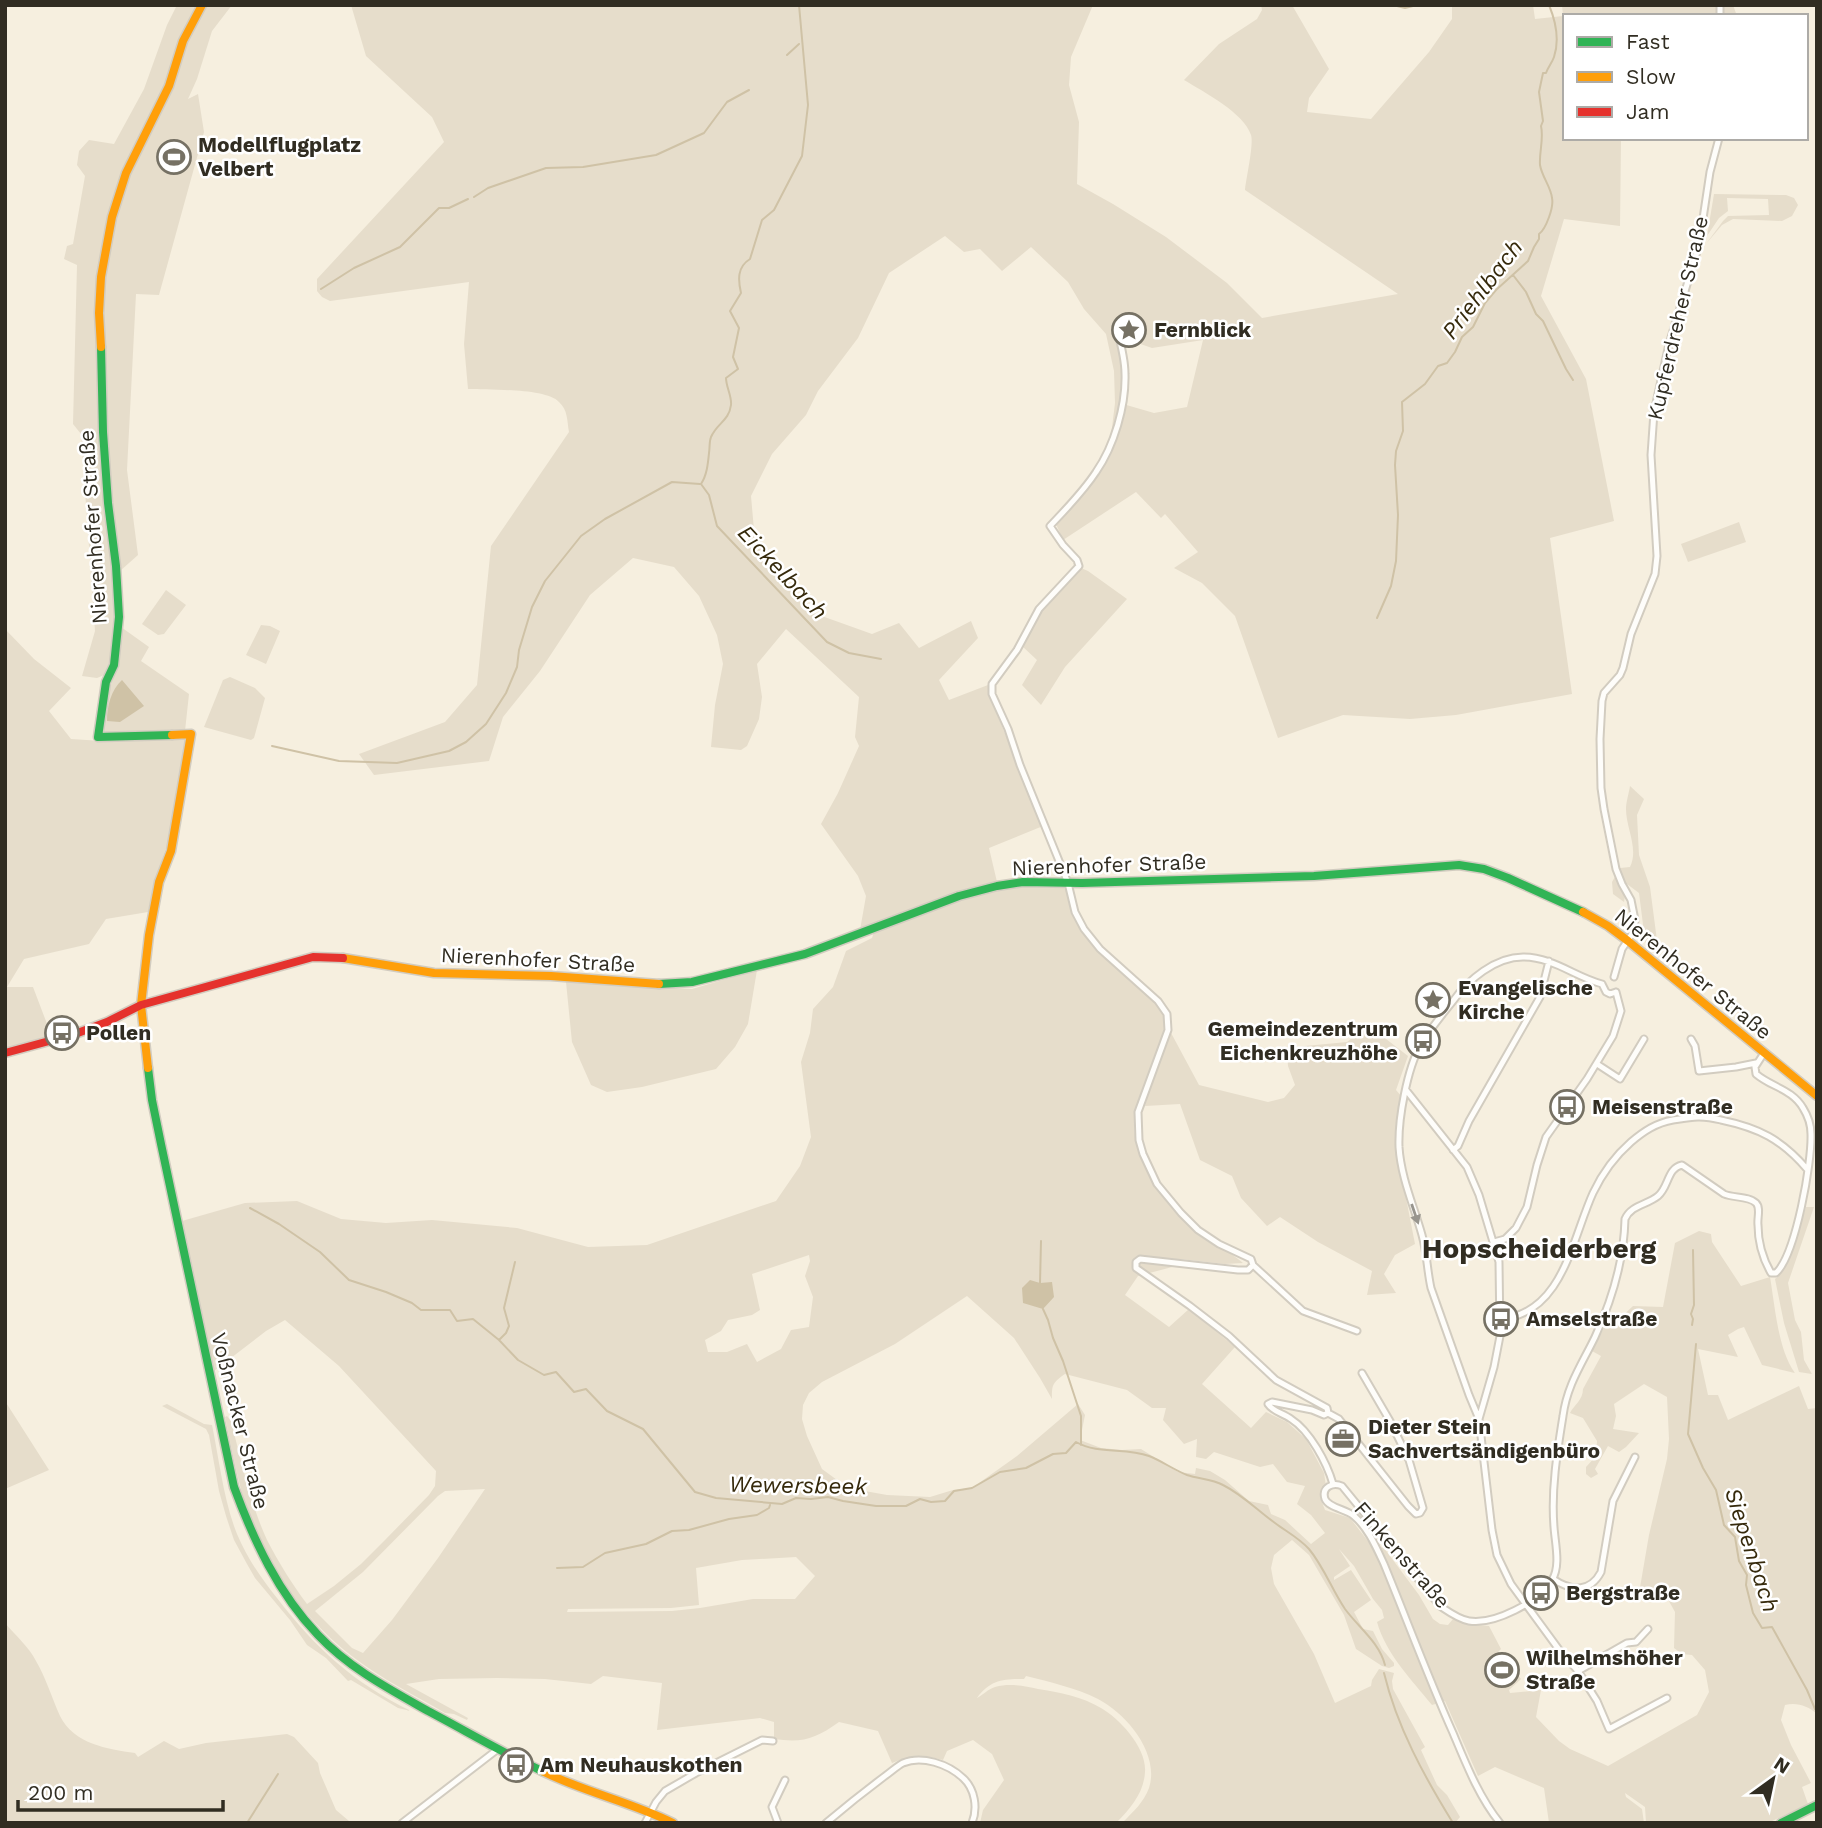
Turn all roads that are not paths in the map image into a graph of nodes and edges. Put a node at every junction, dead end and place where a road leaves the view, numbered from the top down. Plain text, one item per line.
1 (202, 5) edge
2 (1718, 140) edge
3 (1116, 326) dead end
4 (1068, 883) junction
5 (1628, 941) junction
6 (1549, 961) junction
7 (1614, 977) junction
8 (1602, 984) junction
9 (1616, 992) junction
10 (141, 1005) junction
11 (1644, 1039) dead end
12 (1691, 1039) dead end
13 (5, 1052) edge
14 (1764, 1052) junction
15 (1756, 1063) junction
16 (1597, 1064) junction
17 (1406, 1090) junction
18 (1817, 1096) edge
19 (1453, 1150) junction
20 (1807, 1169) junction
21 (1494, 1242) junction
22 (1253, 1265) junction
23 (1501, 1319) junction
24 (1357, 1331) dead end
25 (1362, 1373) dead end
26 (1328, 1413) junction
27 (1479, 1419) junction
28 (1635, 1457) dead end
29 (1333, 1484) junction
30 (1553, 1579) junction
31 (1526, 1604) junction
32 (1647, 1629) dead end
33 (1578, 1671) junction
34 (1667, 1698) dead end
35 (773, 1741) dead end
36 (498, 1749) junction
37 (785, 1780) dead end
38 (1817, 1805) edge
39 (651, 1812) junction
40 (402, 1823) edge
41 (645, 1823) edge
42 (673, 1823) edge
43 (778, 1823) edge
44 (826, 1823) edge
45 (972, 1823) edge
46 (1500, 1823) edge
47 (1781, 1823) edge

1 - 10 street, Nierenhofer Straße
2 - 5 street, Kupferdreher Straße
3 - 4 street
4 - 5 street, Nierenhofer Straße
4 - 10 street, Nierenhofer Straße
4 - 22 street
5 - 7 street
5 - 14 street, Nierenhofer Straße
6 - 8 street
6 - 17 street
6 - 19 street
7 - 8 street
7 - 9 street
8 - 9 street
9 - 16 street
10 - 13 street, Nierenhofer Straße
10 - 36 street, Voßnacker Straße
11 - 16 street
12 - 15 street
14 - 15 street
14 - 18 street, Nierenhofer Straße
15 - 20 street
16 - 21 street
17 - 19 street
17 -> 27 street
19 - 21 street
20 - 23 street
20 - 30 street
21 - 23 street
22 - 24 street
22 - 26 street
23 - 27 street
25 - 26 street
26 - 29 street
27 - 31 street
28 - 30 street
29 - 31 street, Finkenstraße
29 - 46 street
30 - 31 street, Finkenstraße
31 - 33 street
32 - 33 street
33 - 34 street
35 - 39 street
36 - 39 street, Voßnacker Straße
36 - 40 street
37 - 43 street
38 - 47 street
39 - 41 street
39 - 42 street, Voßnacker Straße
44 - 45 street

